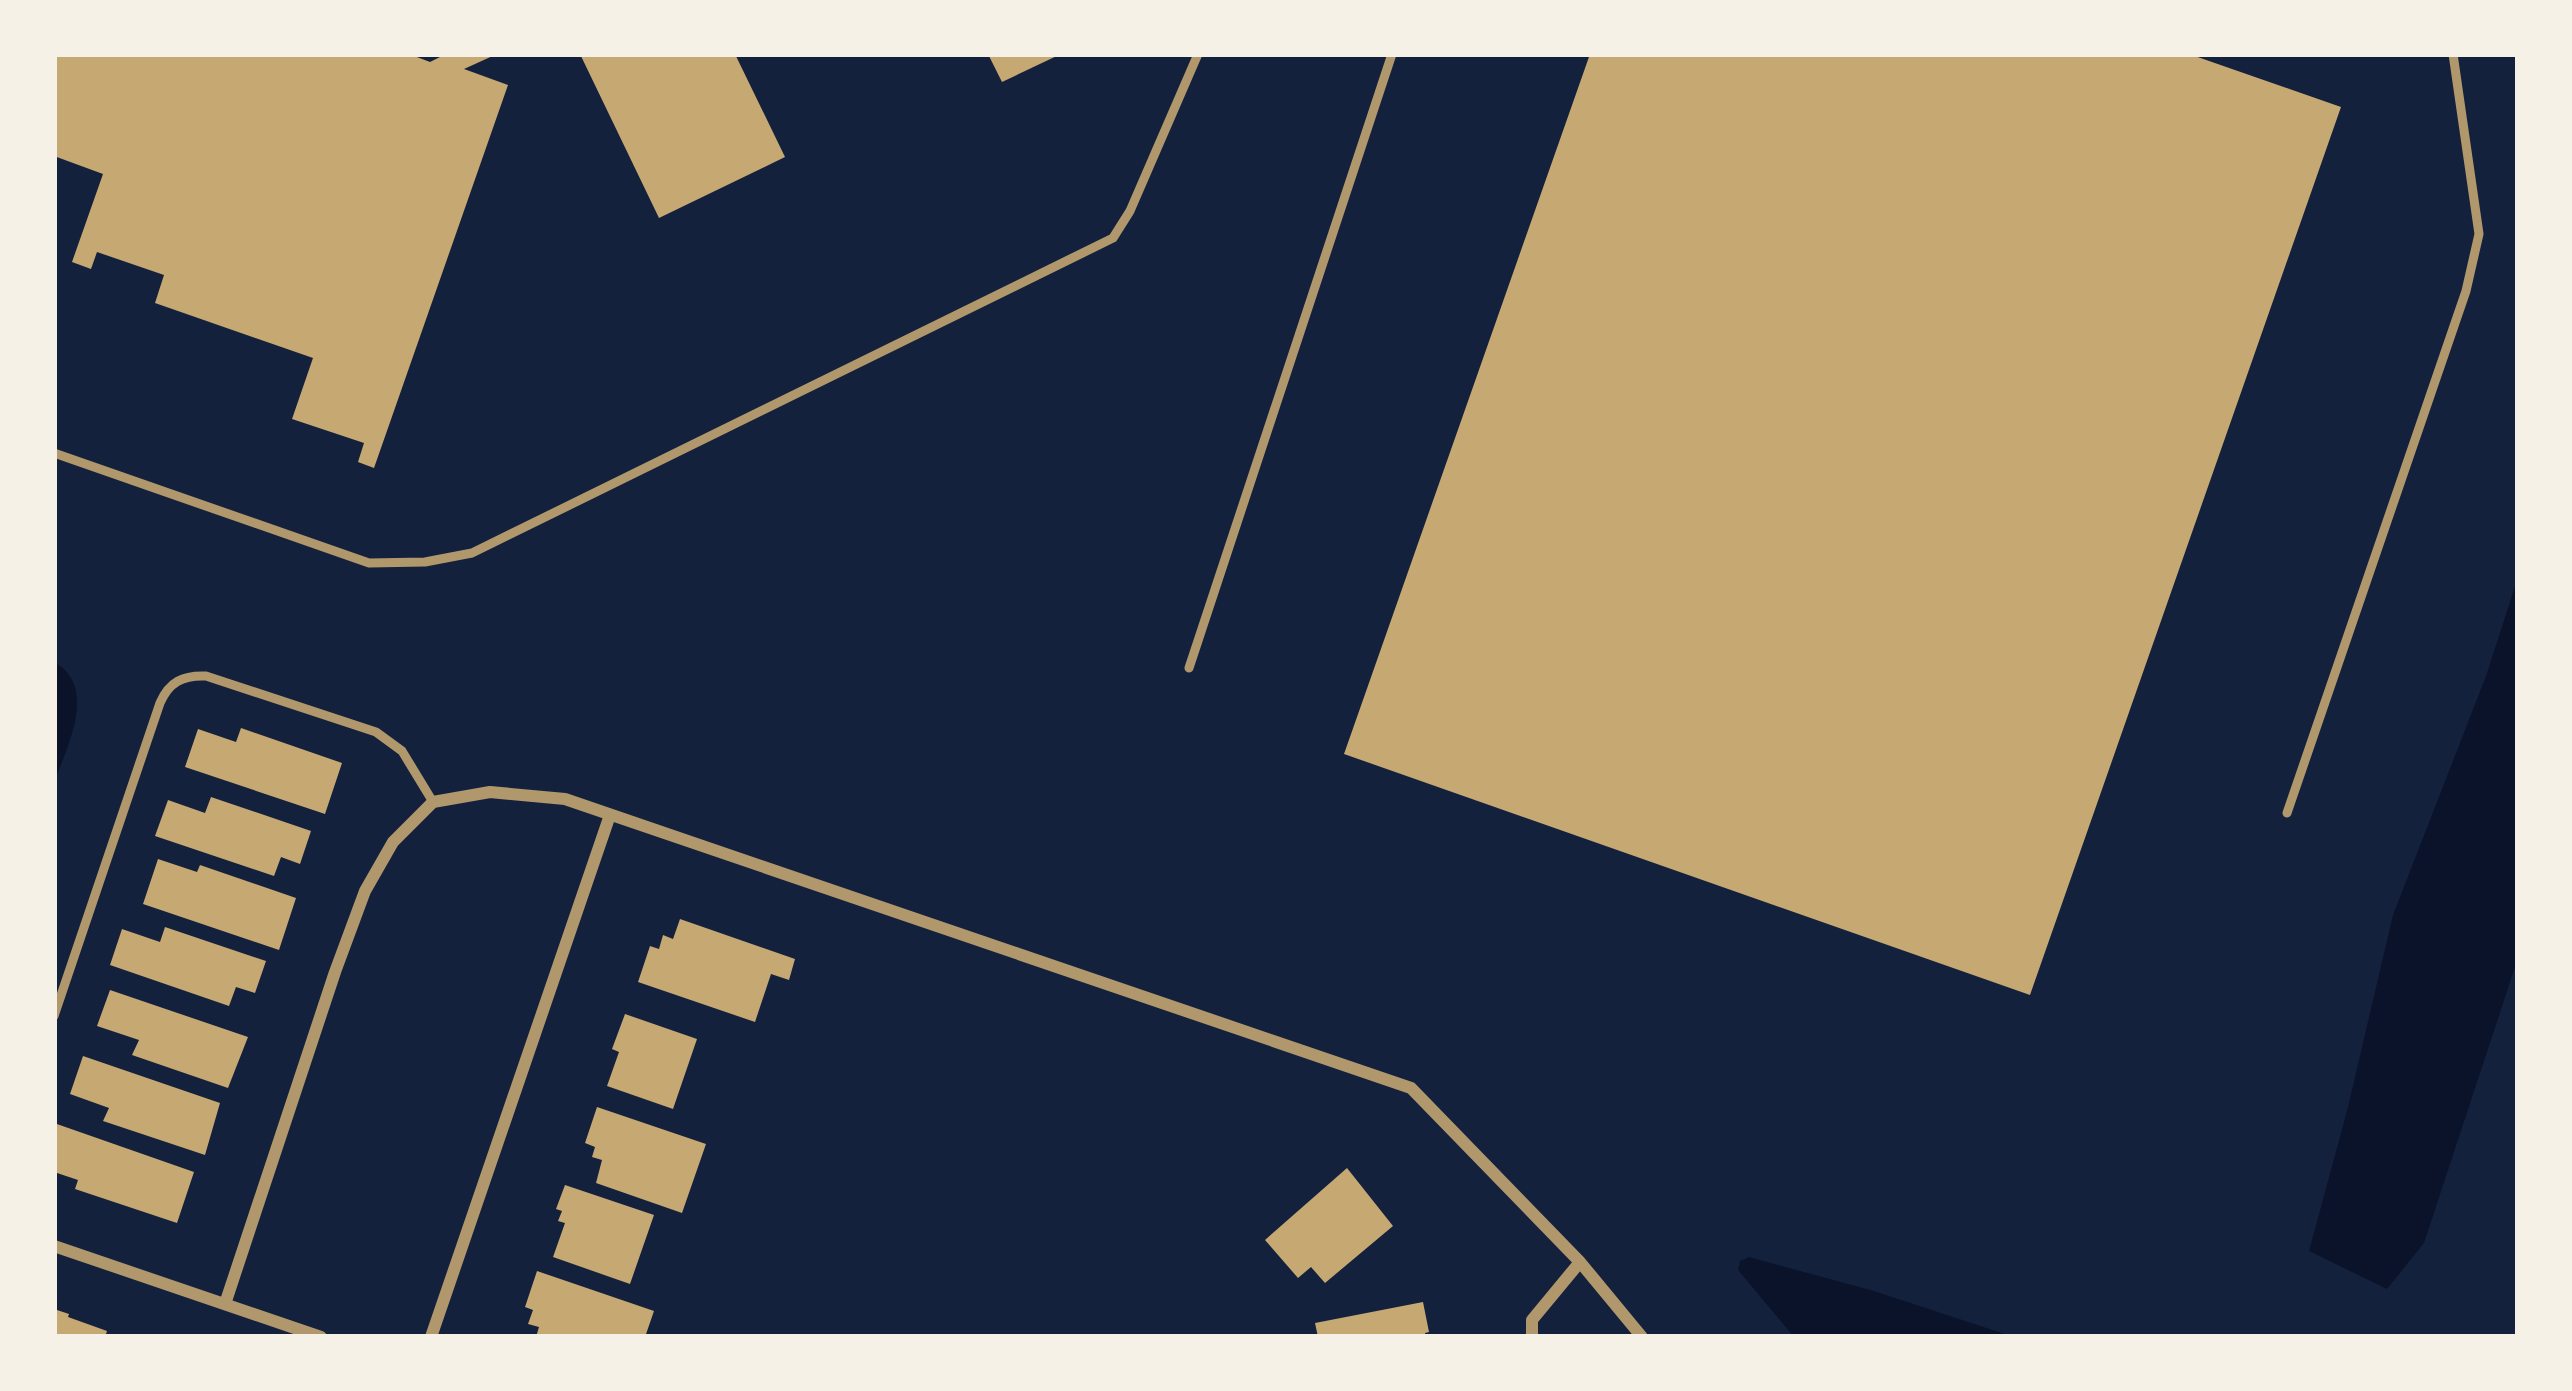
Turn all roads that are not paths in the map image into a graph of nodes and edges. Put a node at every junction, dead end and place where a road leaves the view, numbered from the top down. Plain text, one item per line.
1 (1198, 54) edge
2 (1392, 54) edge
3 (2453, 54) edge
4 (54, 454) edge
5 (1189, 668) dead end
6 (433, 802) junction
7 (2287, 813) dead end
8 (610, 815) junction
9 (57, 994) edge
10 (54, 1016) edge
11 (54, 1246) edge
12 (1580, 1262) junction
13 (225, 1304) junction
14 (321, 1337) edge
15 (431, 1337) edge
16 (1532, 1337) edge
17 (1642, 1337) edge

1 - 4 lane
2 - 5 lane
3 - 7 lane
6 - 8 street
6 - 9 lane
6 - 13 street
8 - 12 street
8 - 15 street
9 - 10 lane
11 - 13 street
12 - 16 street
12 - 17 street
13 - 14 street

